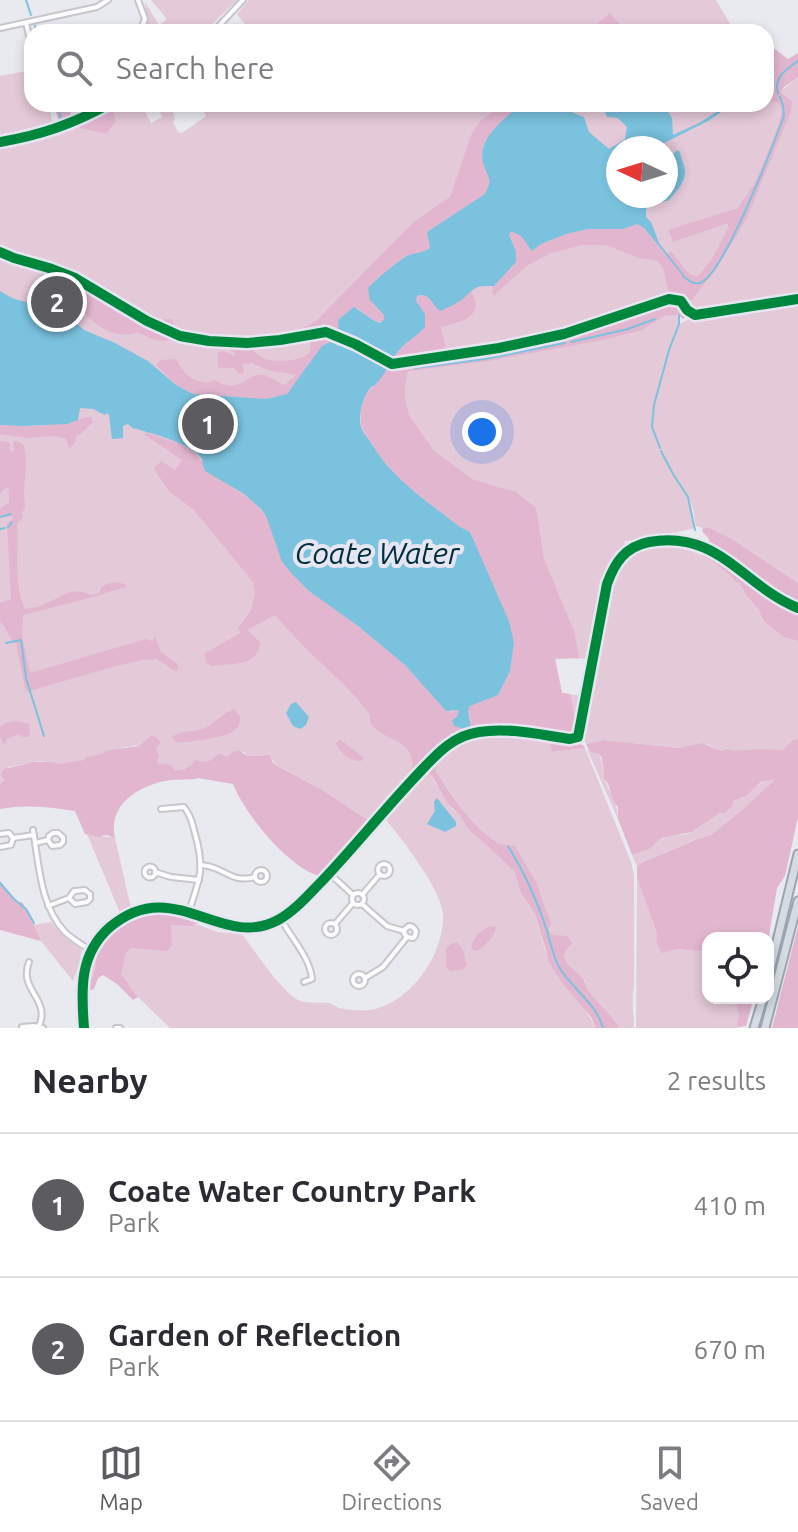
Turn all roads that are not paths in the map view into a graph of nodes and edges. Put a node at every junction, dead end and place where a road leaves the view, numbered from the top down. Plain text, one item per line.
1 (108, 0) edge
2 (138, 0) edge
3 (243, 0) edge
4 (26, 22) joint
5 (143, 24) edge
6 (220, 24) edge
7 (0, 28) edge
8 (93, 112) edge
9 (0, 142) edge
10 (798, 608) edge
11 (165, 810) dead end
12 (0, 834) edge
13 (13, 838) junction
14 (48, 840) dead end
15 (35, 843) junction
16 (0, 847) edge
17 (798, 854) edge
18 (201, 865) junction
19 (155, 872) dead end
20 (329, 873) junction
21 (380, 874) dead end
22 (255, 877) dead end
23 (199, 880) junction
24 (353, 895) junction
25 (362, 895) junction
26 (69, 898) junction
27 (798, 901) edge
28 (353, 903) junction
29 (362, 904) junction
30 (48, 906) junction
31 (189, 911) junction
32 (281, 919) junction
33 (335, 924) dead end
34 (404, 931) junction
35 (407, 937) junction
36 (91, 951) junction
37 (774, 953) edge
38 (29, 962) dead end
39 (19, 966) dead end
40 (27, 968) junction
41 (365, 978) dead end
42 (304, 982) dead end
43 (761, 1004) edge
44 (22, 1027) edge
45 (41, 1027) edge
46 (84, 1028) edge
47 (754, 1028) edge
48 (765, 1028) edge

1 - 4 street
2 - 5 street
3 - 6 street
4 - 7 street
8 - 9 street
10 - 20 street
11 - 18 street
12 - 13 street
13 - 15 street
13 - 16 street
14 - 15 street
15 - 30 street
17 - 37 highway
18 - 22 street
18 - 23 street
19 - 23 street
20 - 24 street
20 - 32 street
21 - 25 street
23 - 31 street
24 - 25 street
24 - 28 street
25 - 29 street
26 - 26 street
26 - 30 street
27 - 48 highway
28 - 29 street
28 - 33 street
29 - 34 street
30 - 36 street
31 - 32 street
31 - 36 street
32 - 42 street
34 - 35 street
34 - 35 street
35 - 41 street
36 - 46 street
38 - 40 street
39 - 40 street
40 - 45 street
43 - 47 highway
44 - 45 street

